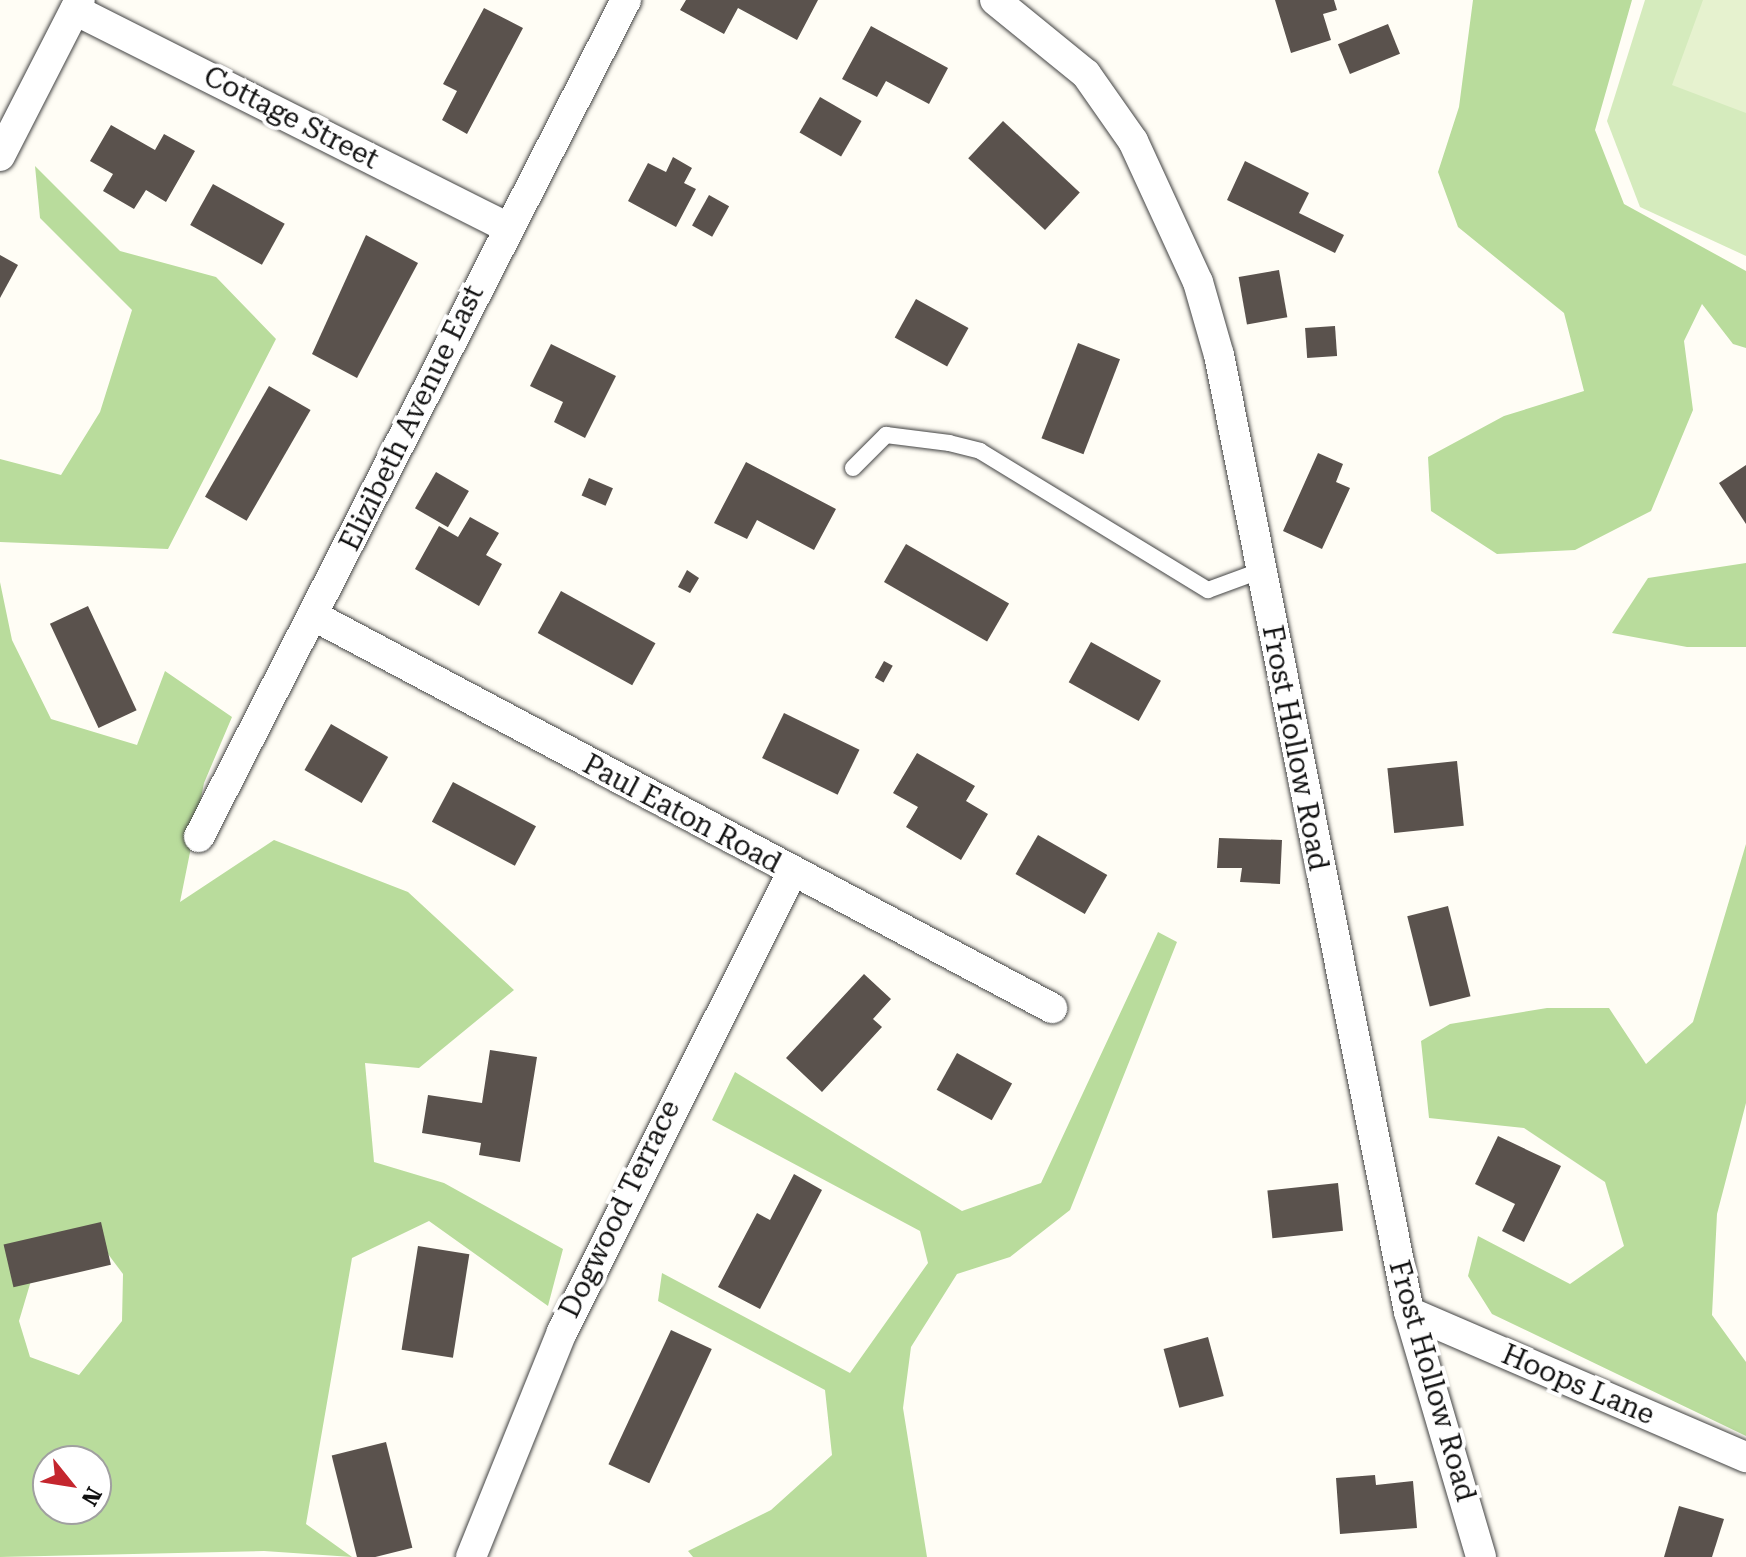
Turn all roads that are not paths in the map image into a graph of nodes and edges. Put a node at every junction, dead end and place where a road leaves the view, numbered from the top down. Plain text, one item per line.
1 (626, 0) edge
2 (995, 0) edge
3 (78, 5) edge
4 (0, 156) edge
5 (506, 227) junction
6 (853, 468) dead end
7 (1260, 571) junction
8 (314, 616) junction
9 (199, 837) dead end
10 (792, 872) junction
11 (1052, 1008) dead end
12 (1409, 1312) junction
13 (1746, 1457) edge
14 (471, 1557) edge
15 (1481, 1557) edge

1 - 5 street, Elizibeth Avenue East
2 - 7 street, Frost Hollow Road
3 - 4 street
3 - 5 street, Cottage Street
5 - 8 street, Elizibeth Avenue East
6 - 7 lane
7 - 12 street, Frost Hollow Road
8 - 9 street, Elizibeth Avenue East
8 - 10 street, Paul Eaton Road
10 - 11 street, Paul Eaton Road
10 - 14 street, Dogwood Terrace
12 - 13 street, Hoops Lane
12 - 15 street, Frost Hollow Road

